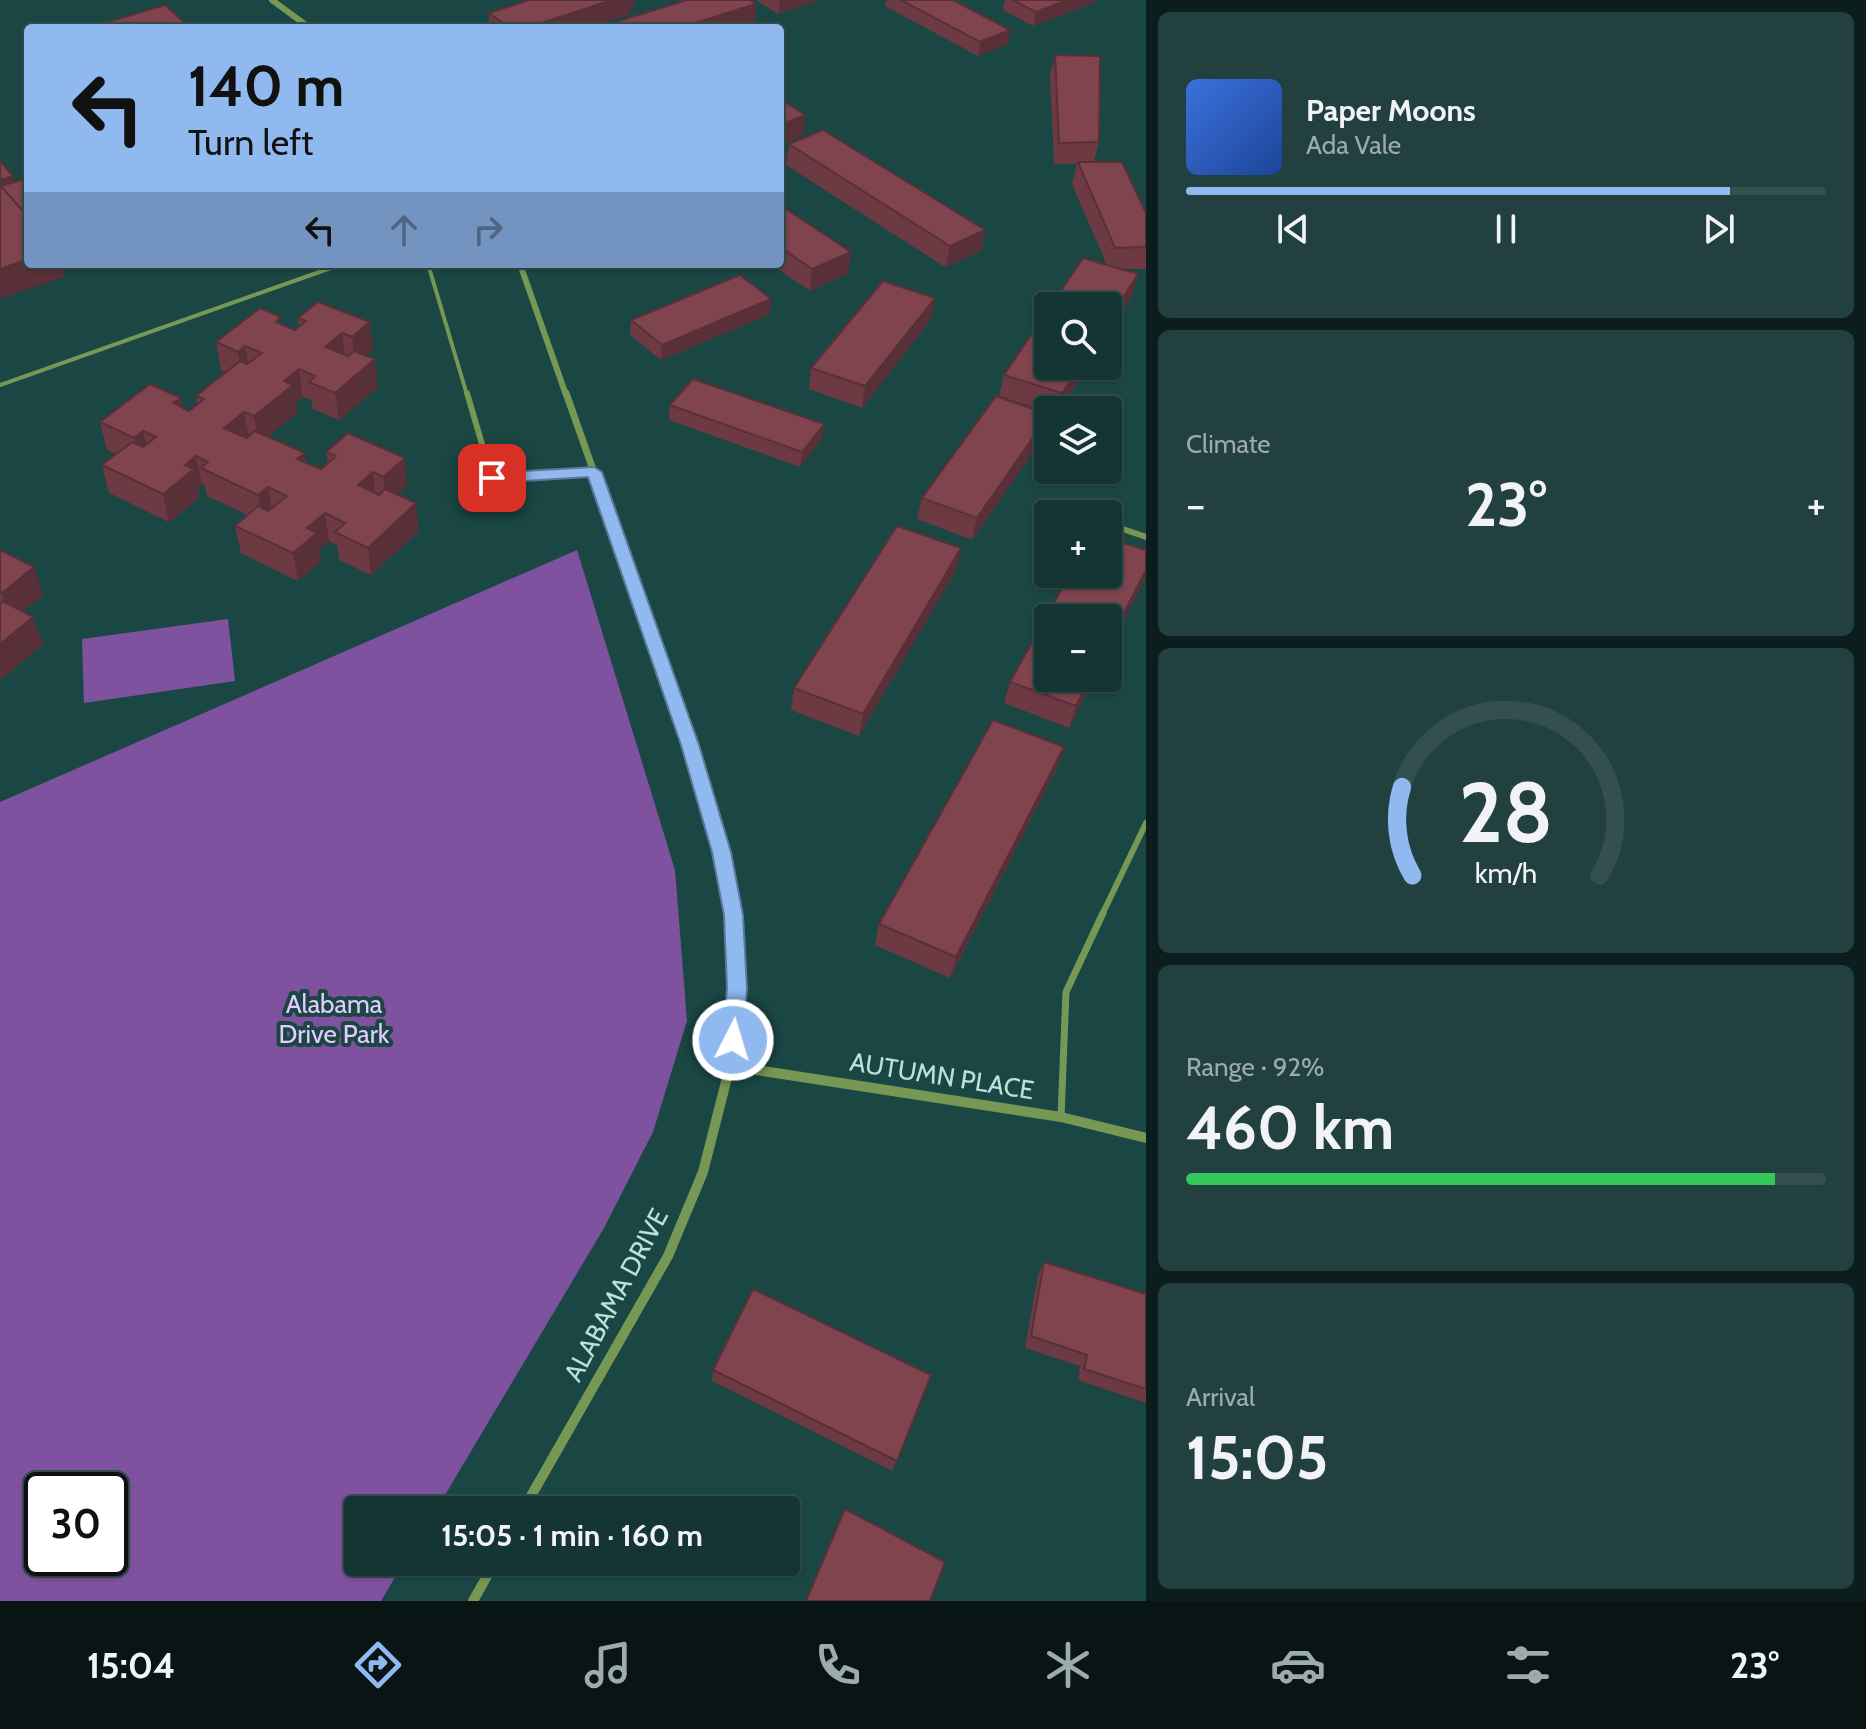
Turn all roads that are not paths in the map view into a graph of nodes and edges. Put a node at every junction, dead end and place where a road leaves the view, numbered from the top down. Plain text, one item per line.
1 (272, 0) edge
2 (305, 24) edge
3 (331, 268) edge
4 (429, 268) edge
5 (521, 268) edge
6 (0, 385) edge
7 (594, 472) junction
8 (1122, 529) edge
9 (1146, 537) edge
10 (1146, 823) edge
11 (730, 1066) junction
12 (1061, 1117) junction
13 (1146, 1138) edge
14 (531, 1496) edge
15 (487, 1576) edge
16 (473, 1601) edge

1 - 2 street
3 - 6 lane
4 - 7 lane
5 - 7 street, ALABAMA DRIVE
7 - 11 street, ALABAMA DRIVE
8 - 9 lane
10 - 12 lane
11 - 12 street, AUTUMN PLACE
11 - 14 street, ALABAMA DRIVE
12 - 13 street, AUTUMN PLACE
15 - 16 street

